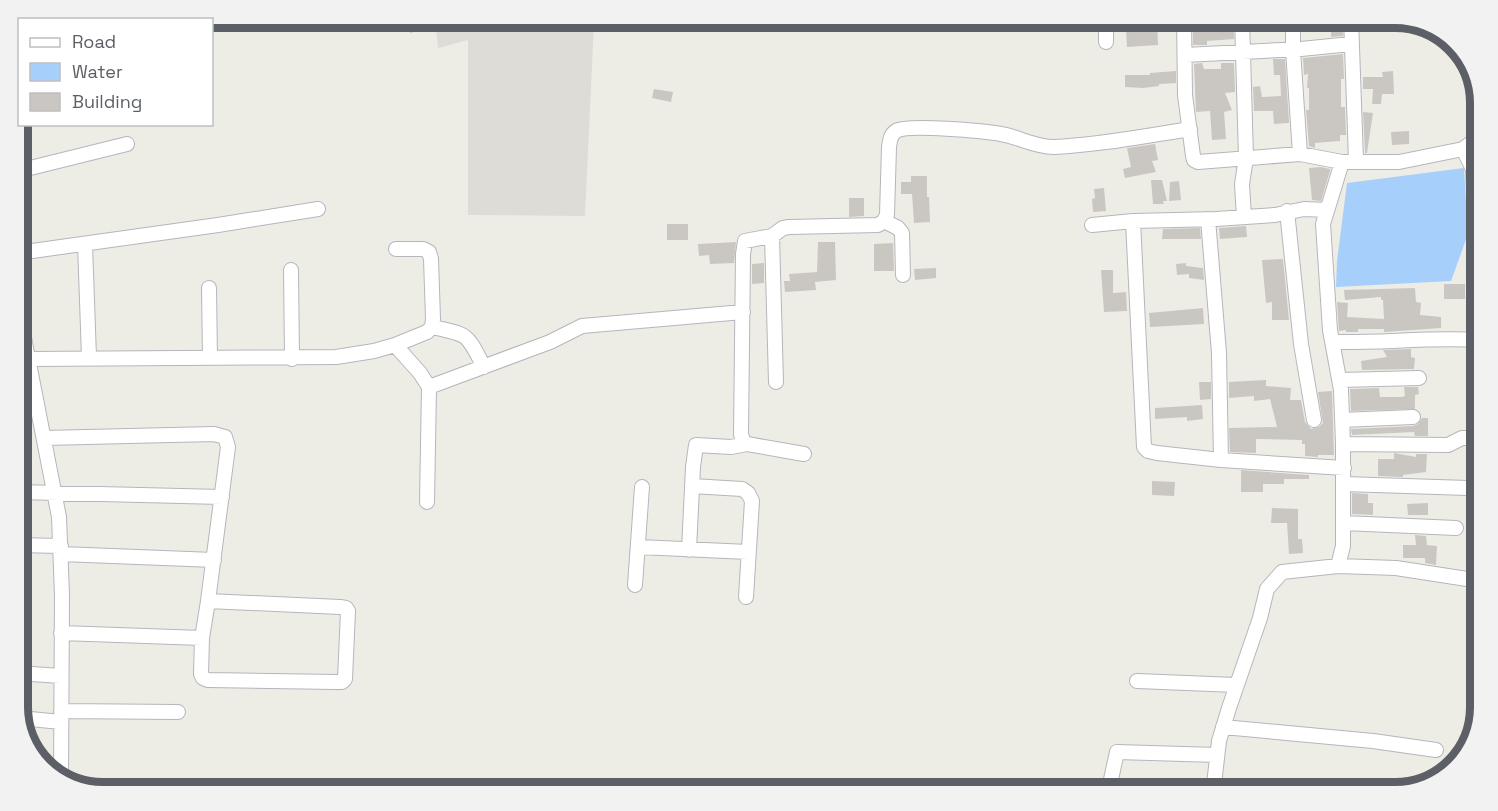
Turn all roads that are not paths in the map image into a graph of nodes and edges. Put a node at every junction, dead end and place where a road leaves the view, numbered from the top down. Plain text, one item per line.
1 (1106, 28) edge
2 (1184, 28) edge
3 (1242, 28) edge
4 (1293, 28) edge
5 (1351, 28) edge
6 (1106, 42) dead end
7 (1351, 44) junction
8 (1293, 50) junction
9 (1243, 52) junction
10 (1185, 55) junction
11 (1190, 129) junction
12 (127, 144) dead end
13 (1469, 144) edge
14 (1463, 149) junction
15 (1300, 154) junction
16 (1246, 158) junction
17 (1469, 161) edge
18 (1349, 162) junction
19 (29, 168) edge
20 (318, 208) dead end
21 (1327, 210) junction
22 (1287, 211) junction
23 (1244, 217) junction
24 (1208, 219) junction
25 (884, 221) junction
26 (1132, 221) junction
27 (1092, 225) dead end
28 (772, 236) junction
29 (85, 244) junction
30 (396, 249) dead end
31 (29, 252) edge
32 (291, 270) dead end
33 (903, 275) dead end
34 (209, 288) dead end
35 (743, 312) junction
36 (432, 327) junction
37 (1469, 340) edge
38 (1333, 342) junction
39 (395, 345) junction
40 (88, 357) junction
41 (210, 358) junction
42 (29, 359) joint
43 (292, 359) junction
44 (484, 367) junction
45 (1419, 378) dead end
46 (1340, 380) junction
47 (776, 382) dead end
48 (429, 387) junction
49 (1413, 417) dead end
50 (1314, 420) dead end
51 (1342, 420) junction
52 (44, 438) junction
53 (1470, 438) edge
54 (747, 444) junction
55 (1343, 444) junction
56 (804, 454) dead end
57 (1221, 460) junction
58 (1344, 468) junction
59 (1344, 484) junction
60 (692, 486) junction
61 (642, 487) dead end
62 (1468, 488) dead end
63 (29, 492) edge
64 (55, 493) junction
65 (222, 497) junction
66 (427, 502) dead end
67 (1344, 523) junction
68 (1456, 528) dead end
69 (29, 546) edge
70 (639, 547) junction
71 (61, 550) junction
72 (689, 550) junction
73 (748, 552) junction
74 (214, 560) junction
75 (1338, 566) junction
76 (1470, 579) edge
77 (635, 585) dead end
78 (746, 597) dead end
79 (208, 601) junction
80 (61, 633) junction
81 (202, 638) junction
82 (29, 674) edge
83 (60, 676) junction
84 (1137, 681) dead end
85 (1236, 685) junction
86 (178, 712) dead end
87 (61, 717) junction
88 (30, 718) edge
89 (1223, 727) junction
90 (1436, 750) dead end
91 (1217, 755) junction
92 (61, 769) edge
93 (1110, 782) edge
94 (1214, 782) edge

1 - 6 street
2 - 10 street
3 - 9 street
4 - 8 street
5 - 7 street
7 - 8 street
7 - 18 street
8 - 9 street
8 - 15 street
9 - 10 street
9 - 16 street
10 - 11 street
11 - 16 street
11 - 25 street
12 - 19 street
13 - 14 street
14 - 17 street
14 - 18 street
15 - 16 street
15 - 18 street
16 - 23 street
18 - 21 street
20 - 29 street
21 - 22 street
21 - 38 street
22 - 23 street
22 - 50 street
23 - 24 street
24 - 26 street
24 - 57 street
25 - 28 street
25 - 33 street
26 - 27 street
26 - 57 street
28 - 35 street
28 - 47 street
29 - 31 street
29 - 40 street
30 - 36 street
32 - 43 street
34 - 41 street
35 - 44 street
35 - 54 street
36 - 39 street
36 - 44 street
37 - 38 street
38 - 46 street
39 - 43 street
39 - 48 street
40 - 41 street
40 - 42 street
41 - 43 street
42 - 52 street
44 - 48 street
45 - 46 street
46 - 51 street
48 - 66 street
49 - 51 street
51 - 55 street
52 - 64 street
52 - 65 street
53 - 55 street
54 - 56 street
54 - 60 street
55 - 58 street
57 - 58 street
58 - 59 street
59 - 62 street
59 - 67 street
60 - 72 street
60 - 73 street
61 - 70 street
63 - 64 street
64 - 65 street
64 - 71 street
65 - 74 street
67 - 68 street
67 - 75 street
69 - 71 street
70 - 72 street
70 - 77 street
71 - 74 street
71 - 80 street
72 - 73 street
73 - 78 street
74 - 79 street
75 - 76 street
75 - 85 street
79 - 81 street
79 - 81 street
80 - 81 street
80 - 83 street
82 - 83 street
83 - 87 street
84 - 85 street
85 - 89 street
86 - 87 street
87 - 88 street
87 - 92 street
89 - 90 street
89 - 91 street
91 - 93 street
91 - 94 street

